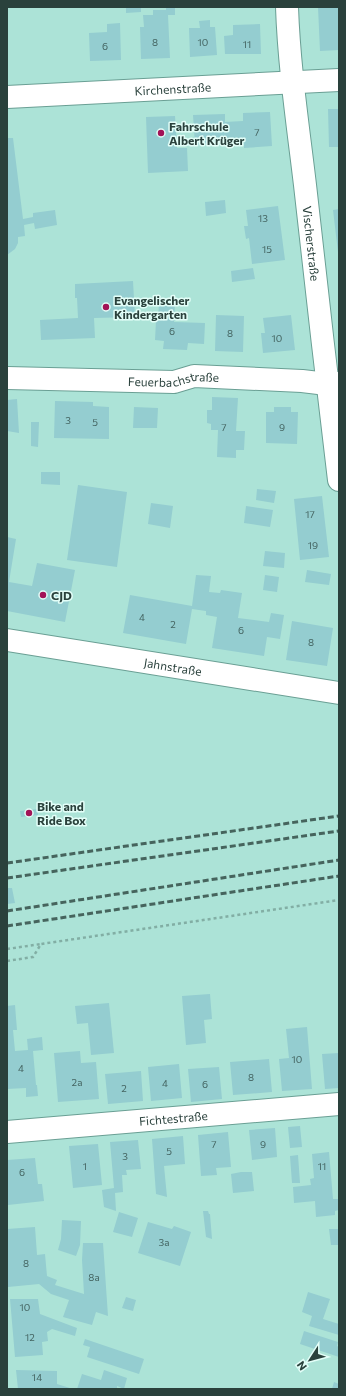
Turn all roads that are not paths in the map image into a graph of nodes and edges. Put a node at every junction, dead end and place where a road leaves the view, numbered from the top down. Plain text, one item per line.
1 (287, 7) edge
2 (339, 80) edge
3 (294, 82) junction
4 (7, 97) edge
5 (7, 378) edge
6 (333, 384) edge
7 (339, 480) edge
8 (7, 640) edge
9 (339, 693) edge
10 (339, 1104) edge
11 (7, 1132) edge

1 - 3 street, Vischerstraße
2 - 3 street, Kirchenstraße
3 - 4 street, Kirchenstraße
3 - 6 street, Vischerstraße
5 - 6 street, Feuerbachstraße
6 - 7 street, Vischerstraße
8 - 9 street, Jahnstraße
10 - 11 street, Fichtestraße

